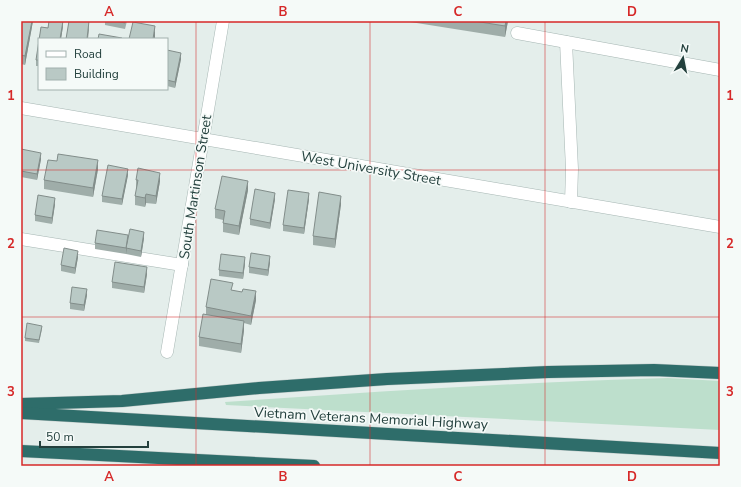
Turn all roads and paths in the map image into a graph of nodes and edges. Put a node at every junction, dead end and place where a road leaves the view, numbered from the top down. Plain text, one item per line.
1 (223, 21) edge
2 (518, 33) dead end
3 (566, 42) junction
4 (720, 70) edge
5 (21, 108) edge
6 (203, 139) junction
7 (571, 202) junction
8 (720, 227) edge
9 (21, 238) edge
10 (182, 265) junction
11 (167, 352) dead end
12 (720, 364) edge
13 (654, 370) junction
14 (720, 373) edge
15 (21, 404) edge
16 (21, 413) edge
17 (21, 451) edge
18 (720, 453) edge
19 (314, 466) edge

1 - 6 street, South Martinson Street
2 - 3 street
3 - 4 street
3 - 7 street
5 - 6 street, West University Street
6 - 7 street, West University Street
6 - 10 street, South Martinson Street
7 - 8 street, West University Street
9 - 10 street
10 - 11 street, South Martinson Street
12 - 13 highway
13 - 14 highway
13 - 15 highway
16 - 18 highway, Vietnam Veterans Memorial Highway
17 - 19 highway

